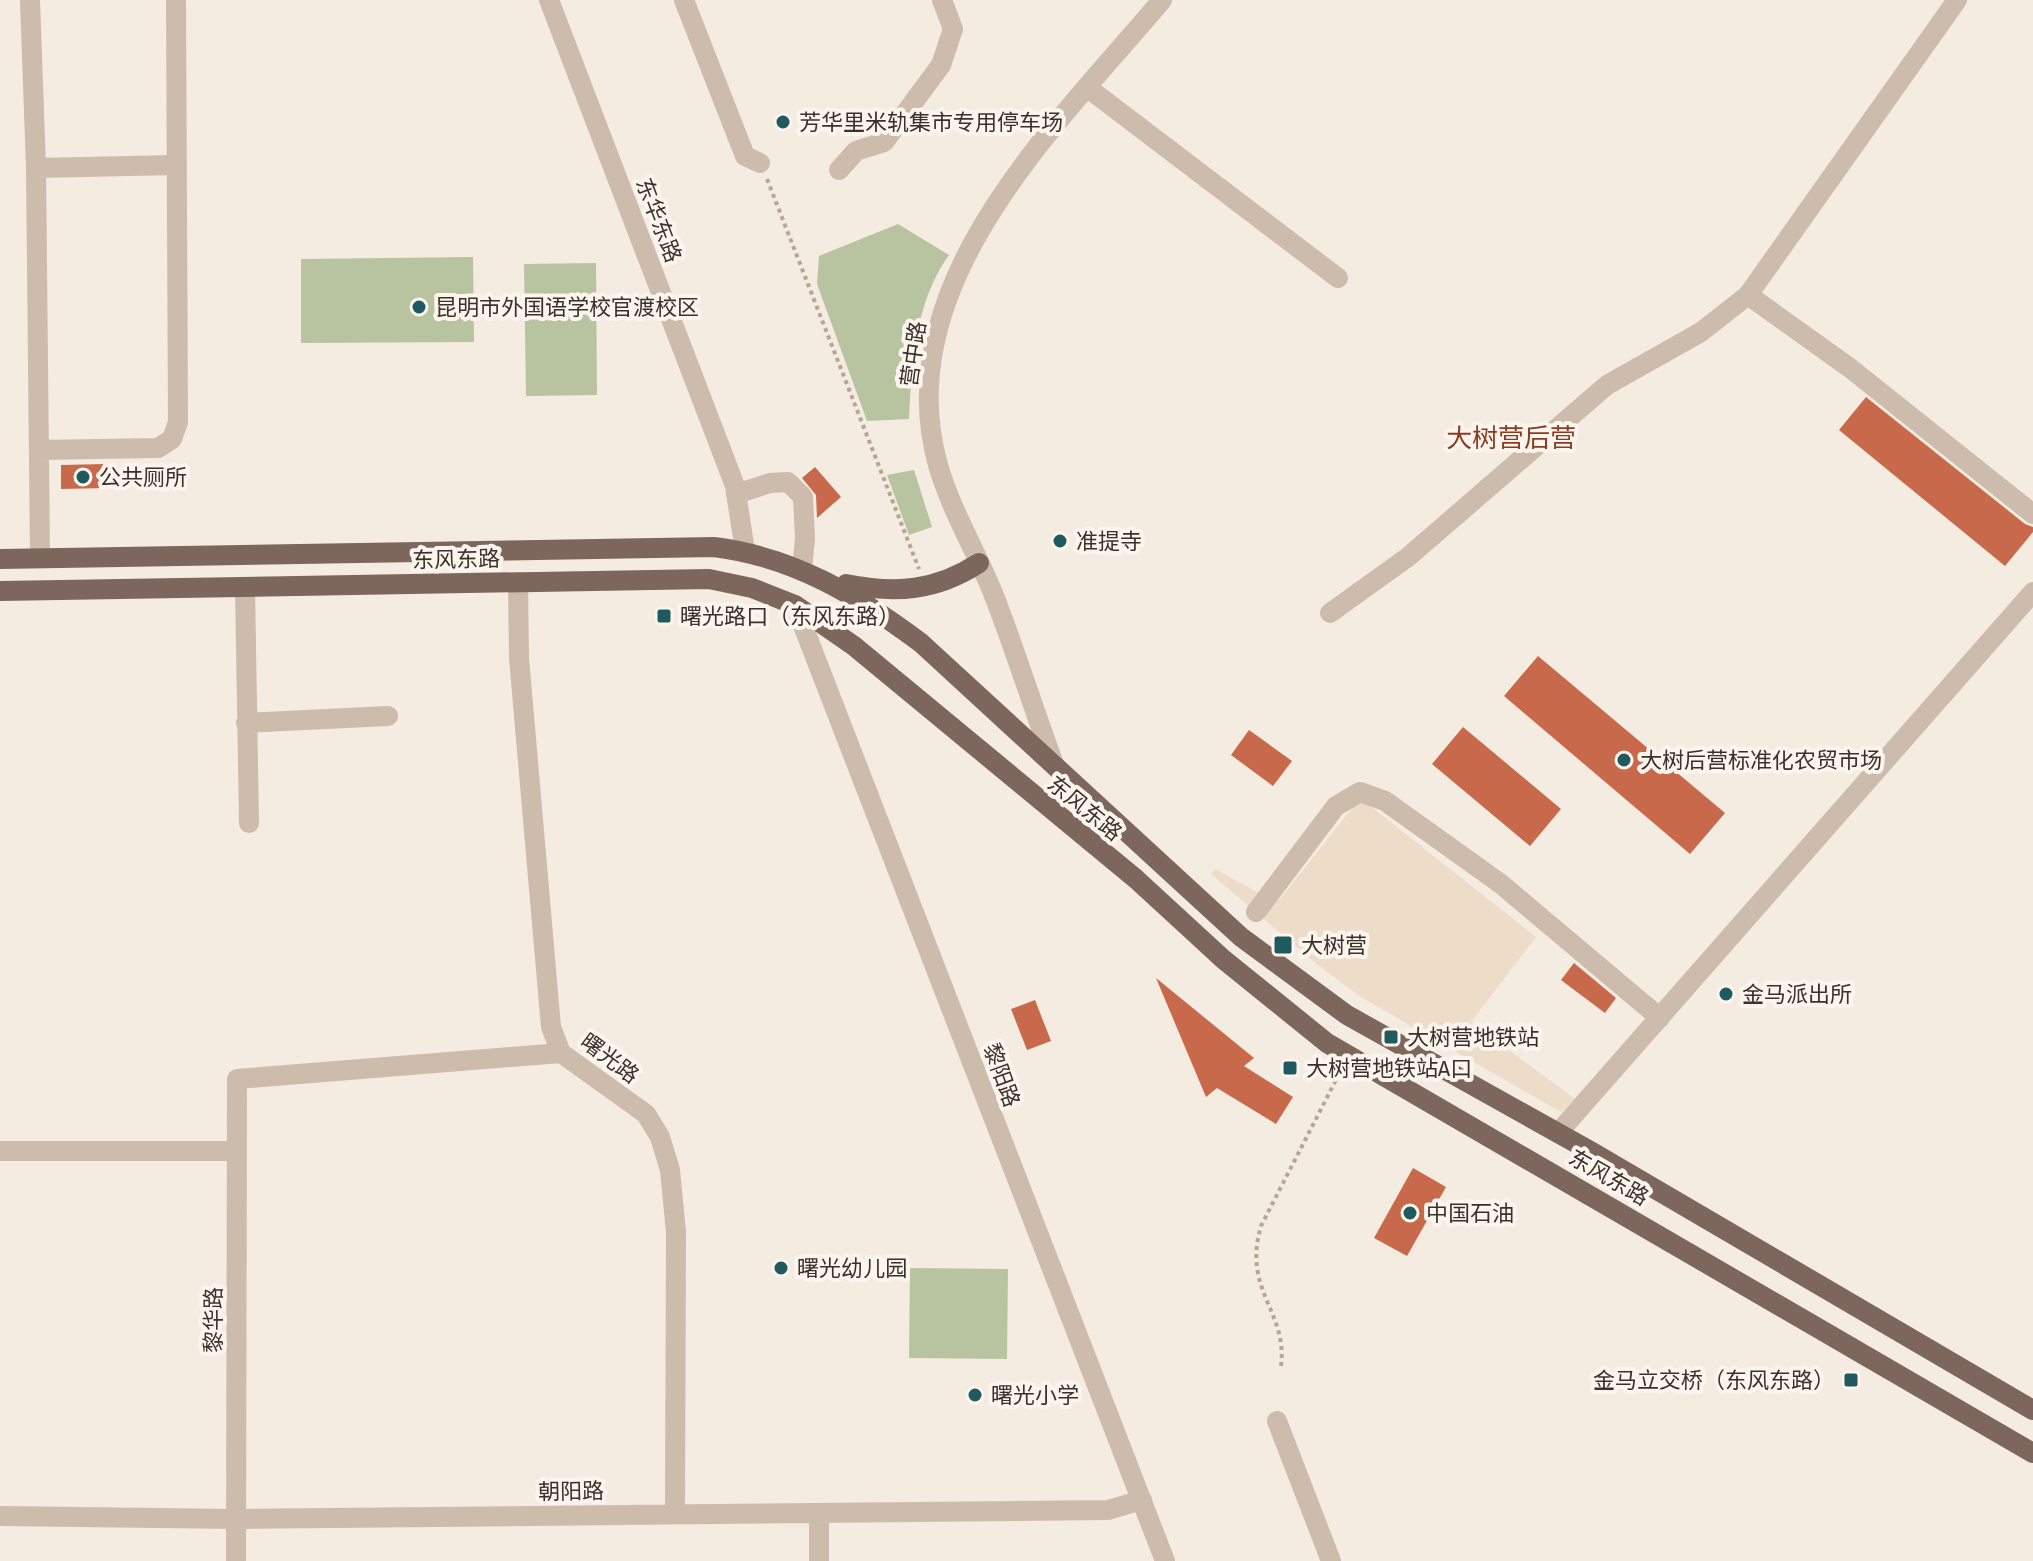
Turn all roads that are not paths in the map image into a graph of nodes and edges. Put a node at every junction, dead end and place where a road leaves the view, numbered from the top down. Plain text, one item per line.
1 (30, 0) edge
2 (176, 0) edge
3 (549, 0) edge
4 (684, 0) edge
5 (942, 0) edge
6 (1162, 0) edge
7 (1957, 0) edge
8 (1088, 88) junction
9 (760, 163) road end
10 (177, 165) junction
11 (36, 168) junction
12 (839, 170) dead end
13 (1338, 278) dead end
14 (1748, 295) junction
15 (39, 450) junction
16 (736, 494) junction
17 (2033, 514) edge
18 (745, 551) junction
19 (40, 558) junction
20 (0, 559) edge
21 (979, 563) junction
22 (802, 569) junction
23 (830, 581) junction
24 (518, 582) junction
25 (245, 587) junction
26 (0, 591) edge
27 (2033, 592) edge
28 (795, 605) junction
29 (1330, 613) dead end
30 (388, 716) dead end
31 (246, 723) junction
32 (1054, 764) junction
33 (249, 823) dead end
34 (1256, 912) dead end
35 (1660, 1018) junction
36 (561, 1053) junction
37 (1558, 1133) junction
38 (0, 1151) edge
39 (237, 1151) junction
40 (2033, 1410) edge
41 (1277, 1421) dead end
42 (2033, 1453) edge
43 (1142, 1500) junction
44 (819, 1513) junction
45 (675, 1514) junction
46 (0, 1516) edge
47 (236, 1519) junction
48 (236, 1561) edge
49 (819, 1561) edge
50 (1165, 1561) edge
51 (1331, 1561) edge

1 - 11 street
2 - 10 street
3 - 16 street, 东华东路
4 - 9 street
5 - 12 street
6 - 8 street, 营中路
7 - 14 street
8 - 13 street
8 - 21 street, 营中路
10 - 11 street
10 - 15 street
11 - 15 street
14 - 17 street
14 - 29 street
15 - 19 street
16 - 18 street, 东华东路
16 - 22 street
18 - 19 main road, 东风东路
18 - 22 main road, 东风东路
19 - 20 main road, 东风东路
21 - 23 main road
21 - 32 street, 营中路
22 - 23 main road, 东风东路
23 - 32 main road, 东风东路
24 - 25 main road, 东风东路
24 - 28 main road, 东风东路
24 - 36 street, 曙光路
25 - 26 main road, 东风东路
25 - 31 street
27 - 35 street
28 - 42 main road, 东风东路
28 - 43 street, 黎阳路
30 - 31 street
31 - 33 street
32 - 37 main road, 东风东路
34 - 35 street
35 - 37 street
36 - 39 street, 黎华路
36 - 45 street, 曙光路
37 - 40 main road, 东风东路
38 - 39 street
39 - 47 street, 黎华路
41 - 51 street
43 - 44 street, 朝阳路
43 - 50 street, 黎阳路
44 - 45 street, 朝阳路
44 - 49 street
45 - 47 street, 朝阳路
46 - 47 street, 朝阳路
47 - 48 street, 黎华路

